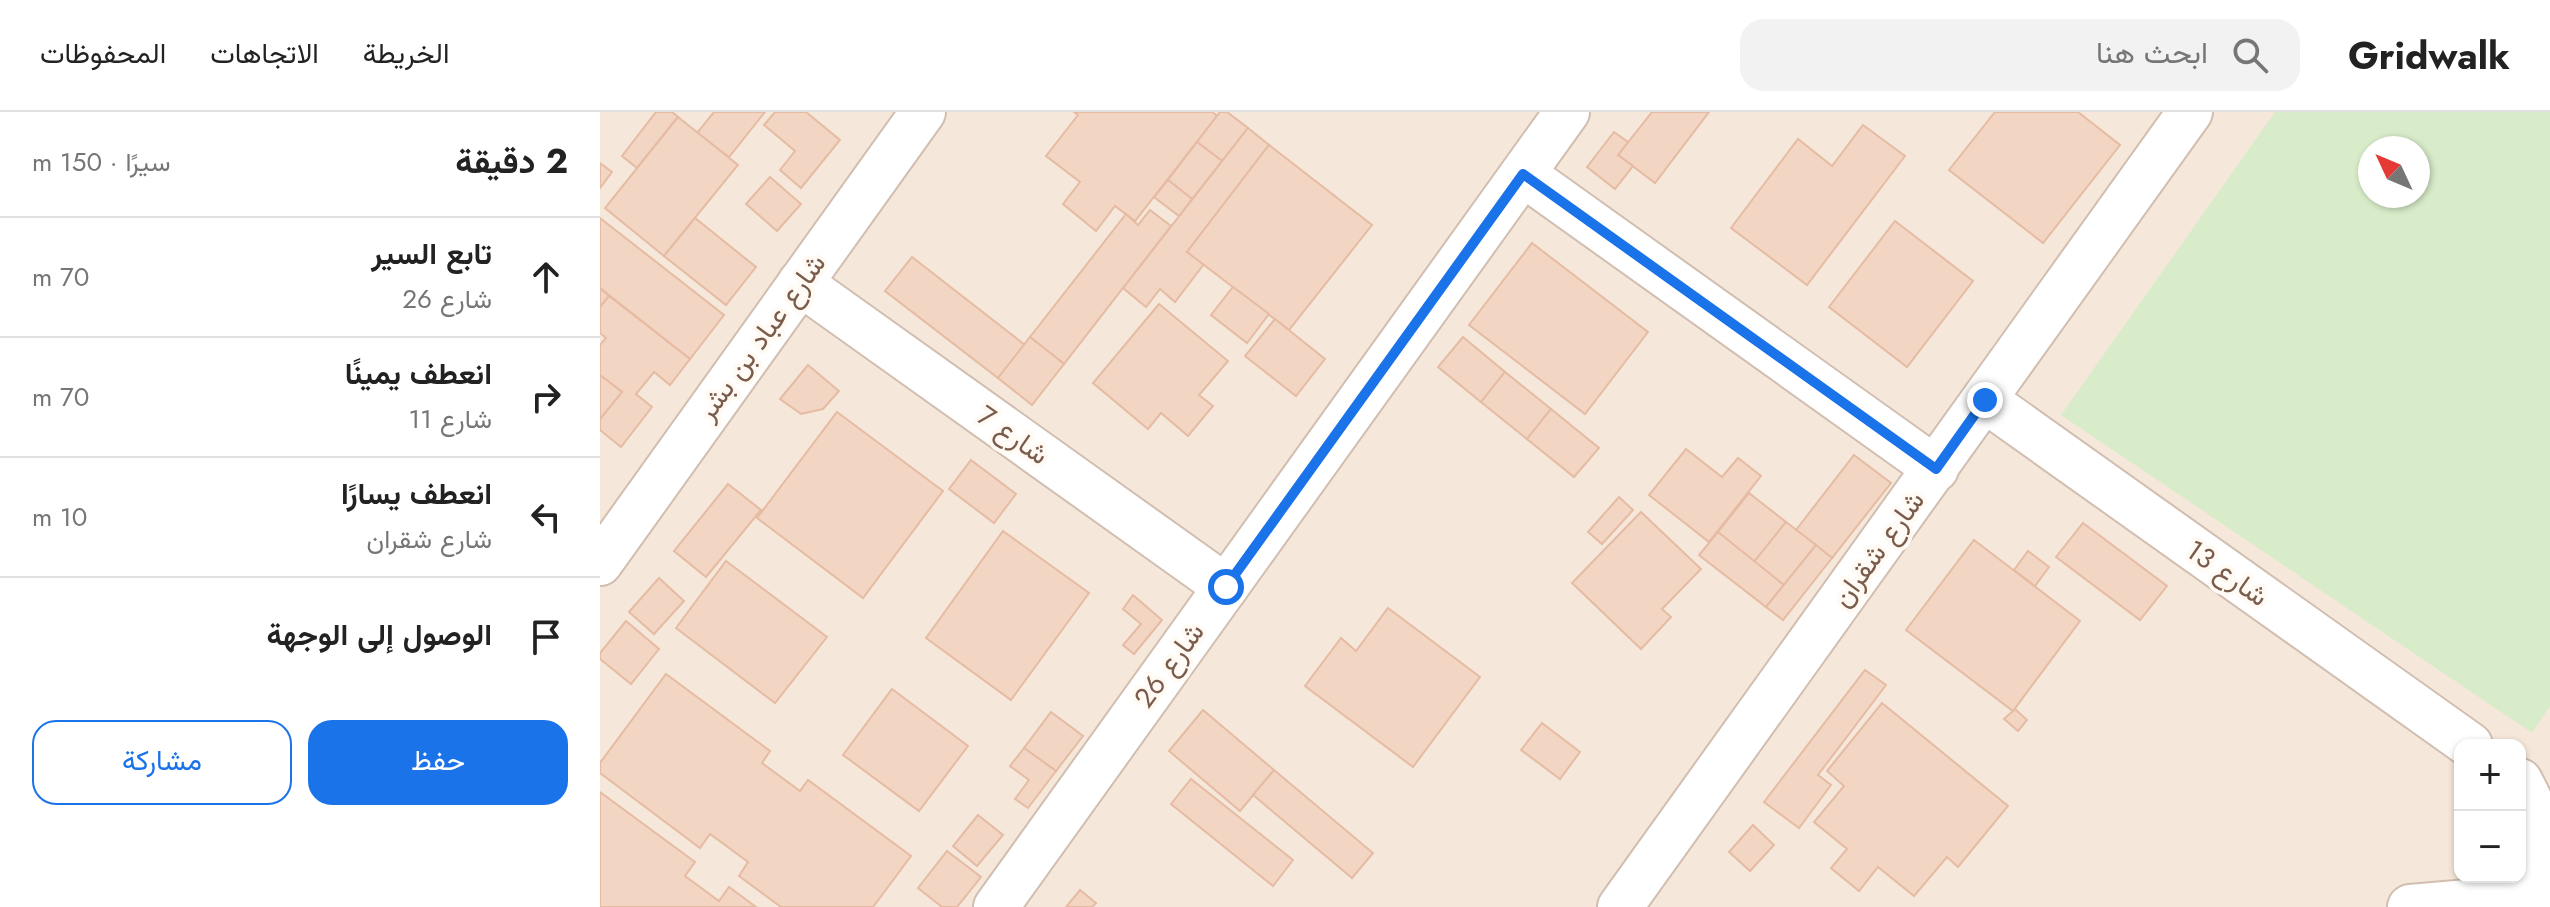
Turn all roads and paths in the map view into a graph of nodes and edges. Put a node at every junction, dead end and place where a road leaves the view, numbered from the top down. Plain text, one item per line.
1 (1567, 112) edge
2 (2190, 112) edge
3 (909, 117) edge
4 (1523, 174) junction
5 (800, 283) junction
6 (1985, 400) junction
7 (1936, 469) junction
8 (600, 563) edge
9 (1226, 587) junction
10 (2462, 739) edge
11 (2526, 785) edge
12 (2526, 790) edge
13 (2550, 802) edge
14 (2533, 896) edge
15 (996, 907) edge
16 (1620, 907) edge
17 (2410, 907) edge

1 - 4 street, شارع 26
2 - 6 street, شارع شقران
3 - 5 street, شارع عباد بن بشر
4 - 7 street
4 - 9 street, شارع 26
5 - 8 street, شارع عباد بن بشر
5 - 9 street, شارع 7
6 - 7 street, شارع شقران
6 - 10 street, شارع 13
7 - 16 street, شارع شقران
9 - 15 street, شارع 26
11 - 13 street
12 - 14 street
14 - 17 street

